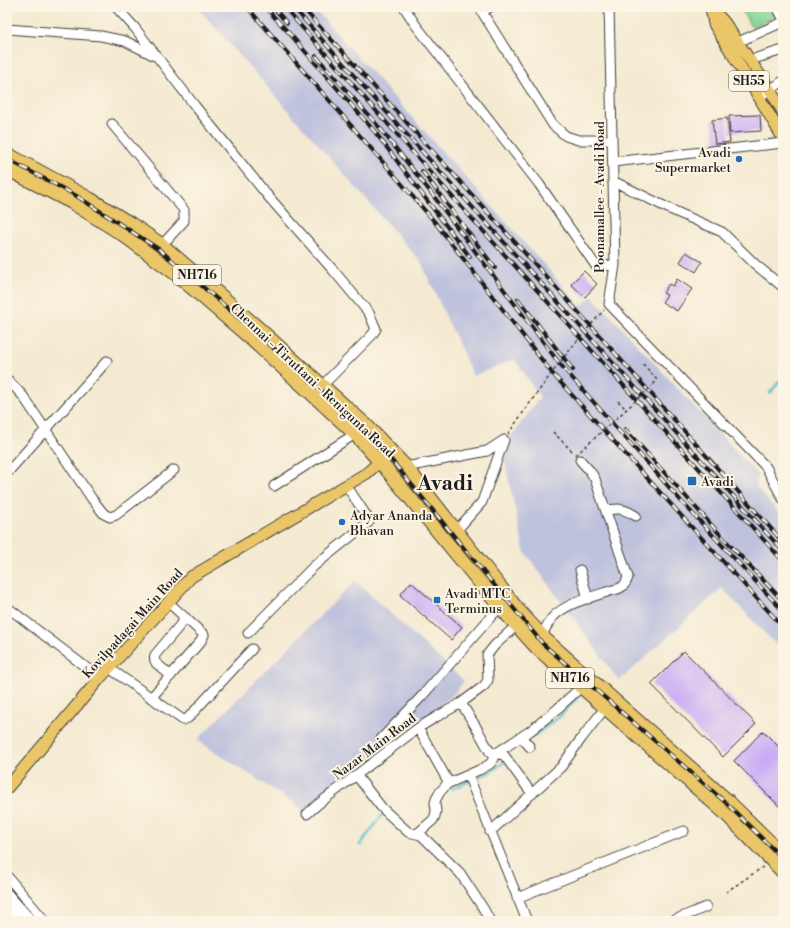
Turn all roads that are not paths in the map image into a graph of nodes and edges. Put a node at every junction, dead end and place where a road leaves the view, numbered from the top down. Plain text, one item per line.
1 (116, 7) edge
2 (404, 7) edge
3 (490, 7) edge
4 (609, 7) edge
5 (777, 7) edge
6 (710, 8) edge
7 (783, 18) edge
8 (783, 22) edge
9 (7, 29) edge
10 (738, 42) junction
11 (783, 50) edge
12 (157, 57) junction
13 (750, 60) junction
14 (783, 80) edge
15 (770, 90) junction
16 (760, 97) junction
17 (783, 112) edge
18 (112, 124) dead end
19 (783, 138) edge
20 (612, 140) junction
21 (783, 143) edge
22 (7, 154) edge
23 (613, 162) junction
24 (7, 169) edge
25 (36, 169) junction
26 (613, 181) junction
27 (31, 182) junction
28 (162, 245) junction
29 (615, 265) junction
30 (783, 287) edge
31 (107, 361) dead end
32 (7, 378) edge
33 (318, 391) junction
34 (46, 430) junction
35 (355, 434) junction
36 (390, 451) junction
37 (578, 458) road end
38 (380, 462) junction
39 (406, 467) junction
40 (174, 470) dead end
41 (7, 473) edge
42 (346, 485) junction
43 (274, 486) dead end
44 (783, 499) edge
45 (605, 509) junction
46 (636, 516) dead end
47 (456, 531) junction
48 (580, 570) dead end
49 (588, 599) junction
50 (168, 602) junction
51 (505, 602) junction
52 (7, 607) edge
53 (186, 618) junction
54 (517, 625) junction
55 (248, 633) dead end
56 (542, 636) junction
57 (252, 649) dead end
58 (109, 668) junction
59 (171, 676) junction
60 (100, 678) junction
61 (581, 687) junction
62 (151, 698) junction
63 (460, 703) junction
64 (605, 708) junction
65 (418, 728) junction
66 (521, 736) junction
67 (381, 738) dead end
68 (530, 747) dead end
69 (493, 753) junction
70 (356, 775) junction
71 (470, 780) junction
72 (449, 783) junction
73 (7, 788) edge
74 (532, 794) junction
75 (307, 814) dead end
76 (490, 832) junction
77 (684, 832) dead end
78 (417, 834) junction
79 (776, 856) edge
80 (783, 872) edge
81 (7, 876) edge
82 (7, 893) edge
83 (517, 898) junction
84 (7, 906) edge
85 (706, 907) dead end
86 (20, 921) edge
87 (32, 921) edge
88 (45, 921) edge
89 (490, 921) edge
90 (526, 921) edge
91 (672, 921) edge

1 - 12 street
2 - 29 street
3 - 20 street
4 - 20 street, Poonamallee - Avadi Road
5 - 7 street
6 - 10 main road, SH55
6 - 16 main road, SH55
8 - 10 street
9 - 12 street
10 - 13 main road, SH55
11 - 13 street
12 - 33 street
13 - 15 main road, SH55
14 - 15 street
15 - 16 street
15 - 17 main road, SH55
16 - 19 main road, SH55
18 - 28 street
20 - 23 street, Poonamallee - Avadi Road
21 - 23 street
22 - 25 highway, Chennai - Tiruttani - Renigunta Road / NH716
23 - 26 street, Poonamallee - Avadi Road
24 - 27 highway, Chennai - Tiruttani - Renigunta Road / NH716
25 - 27 highway
25 - 28 highway, Chennai - Tiruttani - Renigunta Road / NH716
26 - 29 street, Poonamallee - Avadi Road
26 - 30 street
27 - 33 highway, Chennai - Tiruttani - Renigunta Road / NH716
28 - 33 highway, Chennai - Tiruttani - Renigunta Road / NH716
29 - 44 street, Poonamallee - Avadi Road
31 - 34 street
32 - 34 street
33 - 35 highway, Chennai - Tiruttani - Renigunta Road / NH716
33 - 36 highway, Chennai - Tiruttani - Renigunta Road / NH716
34 - 40 street
34 - 41 street
35 - 38 highway, Chennai - Tiruttani - Renigunta Road
35 - 43 street
36 - 38 main road, Kovilpadagai Main Road
36 - 39 highway, Chennai - Tiruttani - Renigunta Road
37 - 45 street
38 - 42 main road, Kovilpadagai Main Road
38 - 51 highway, Chennai - Tiruttani - Renigunta Road / NH716
39 - 47 highway, Chennai - Tiruttani - Renigunta Road
39 - 47 street
42 - 50 main road, Kovilpadagai Main Road
42 - 55 street
45 - 46 street
45 - 49 street
47 - 51 highway, Chennai - Tiruttani - Renigunta Road
48 - 49 street
49 - 56 street
50 - 53 street
50 - 58 main road, Kovilpadagai Main Road
51 - 54 highway, Chennai - Tiruttani - Renigunta Road / NH716
51 - 56 highway, Chennai - Tiruttani - Renigunta Road
51 - 67 street
52 - 60 street
53 - 59 street
53 - 59 street
54 - 61 highway, Chennai - Tiruttani - Renigunta Road / NH716
54 - 63 street, Nazar Main Road
56 - 79 highway, Chennai - Tiruttani - Renigunta Road
57 - 62 street
58 - 60 main road, Kovilpadagai Main Road
58 - 62 street
59 - 62 street
60 - 73 main road, Kovilpadagai Main Road
61 - 64 highway, Chennai - Tiruttani - Renigunta Road / NH716
61 - 66 street
63 - 65 street, Nazar Main Road
63 - 69 street
64 - 74 street
64 - 79 highway, Chennai - Tiruttani - Renigunta Road / NH716
65 - 70 street, Nazar Main Road
65 - 72 street
66 - 68 street
66 - 69 street
69 - 71 street
69 - 74 street
70 - 75 street, Nazar Main Road
70 - 78 street
71 - 72 street
71 - 76 street
72 - 78 street
74 - 76 street
76 - 83 street
77 - 83 street
78 - 89 street
79 - 80 highway, Chennai - Tiruttani - Renigunta Road / NH716
81 - 88 street
82 - 87 street
83 - 90 street
84 - 86 street
85 - 91 street

